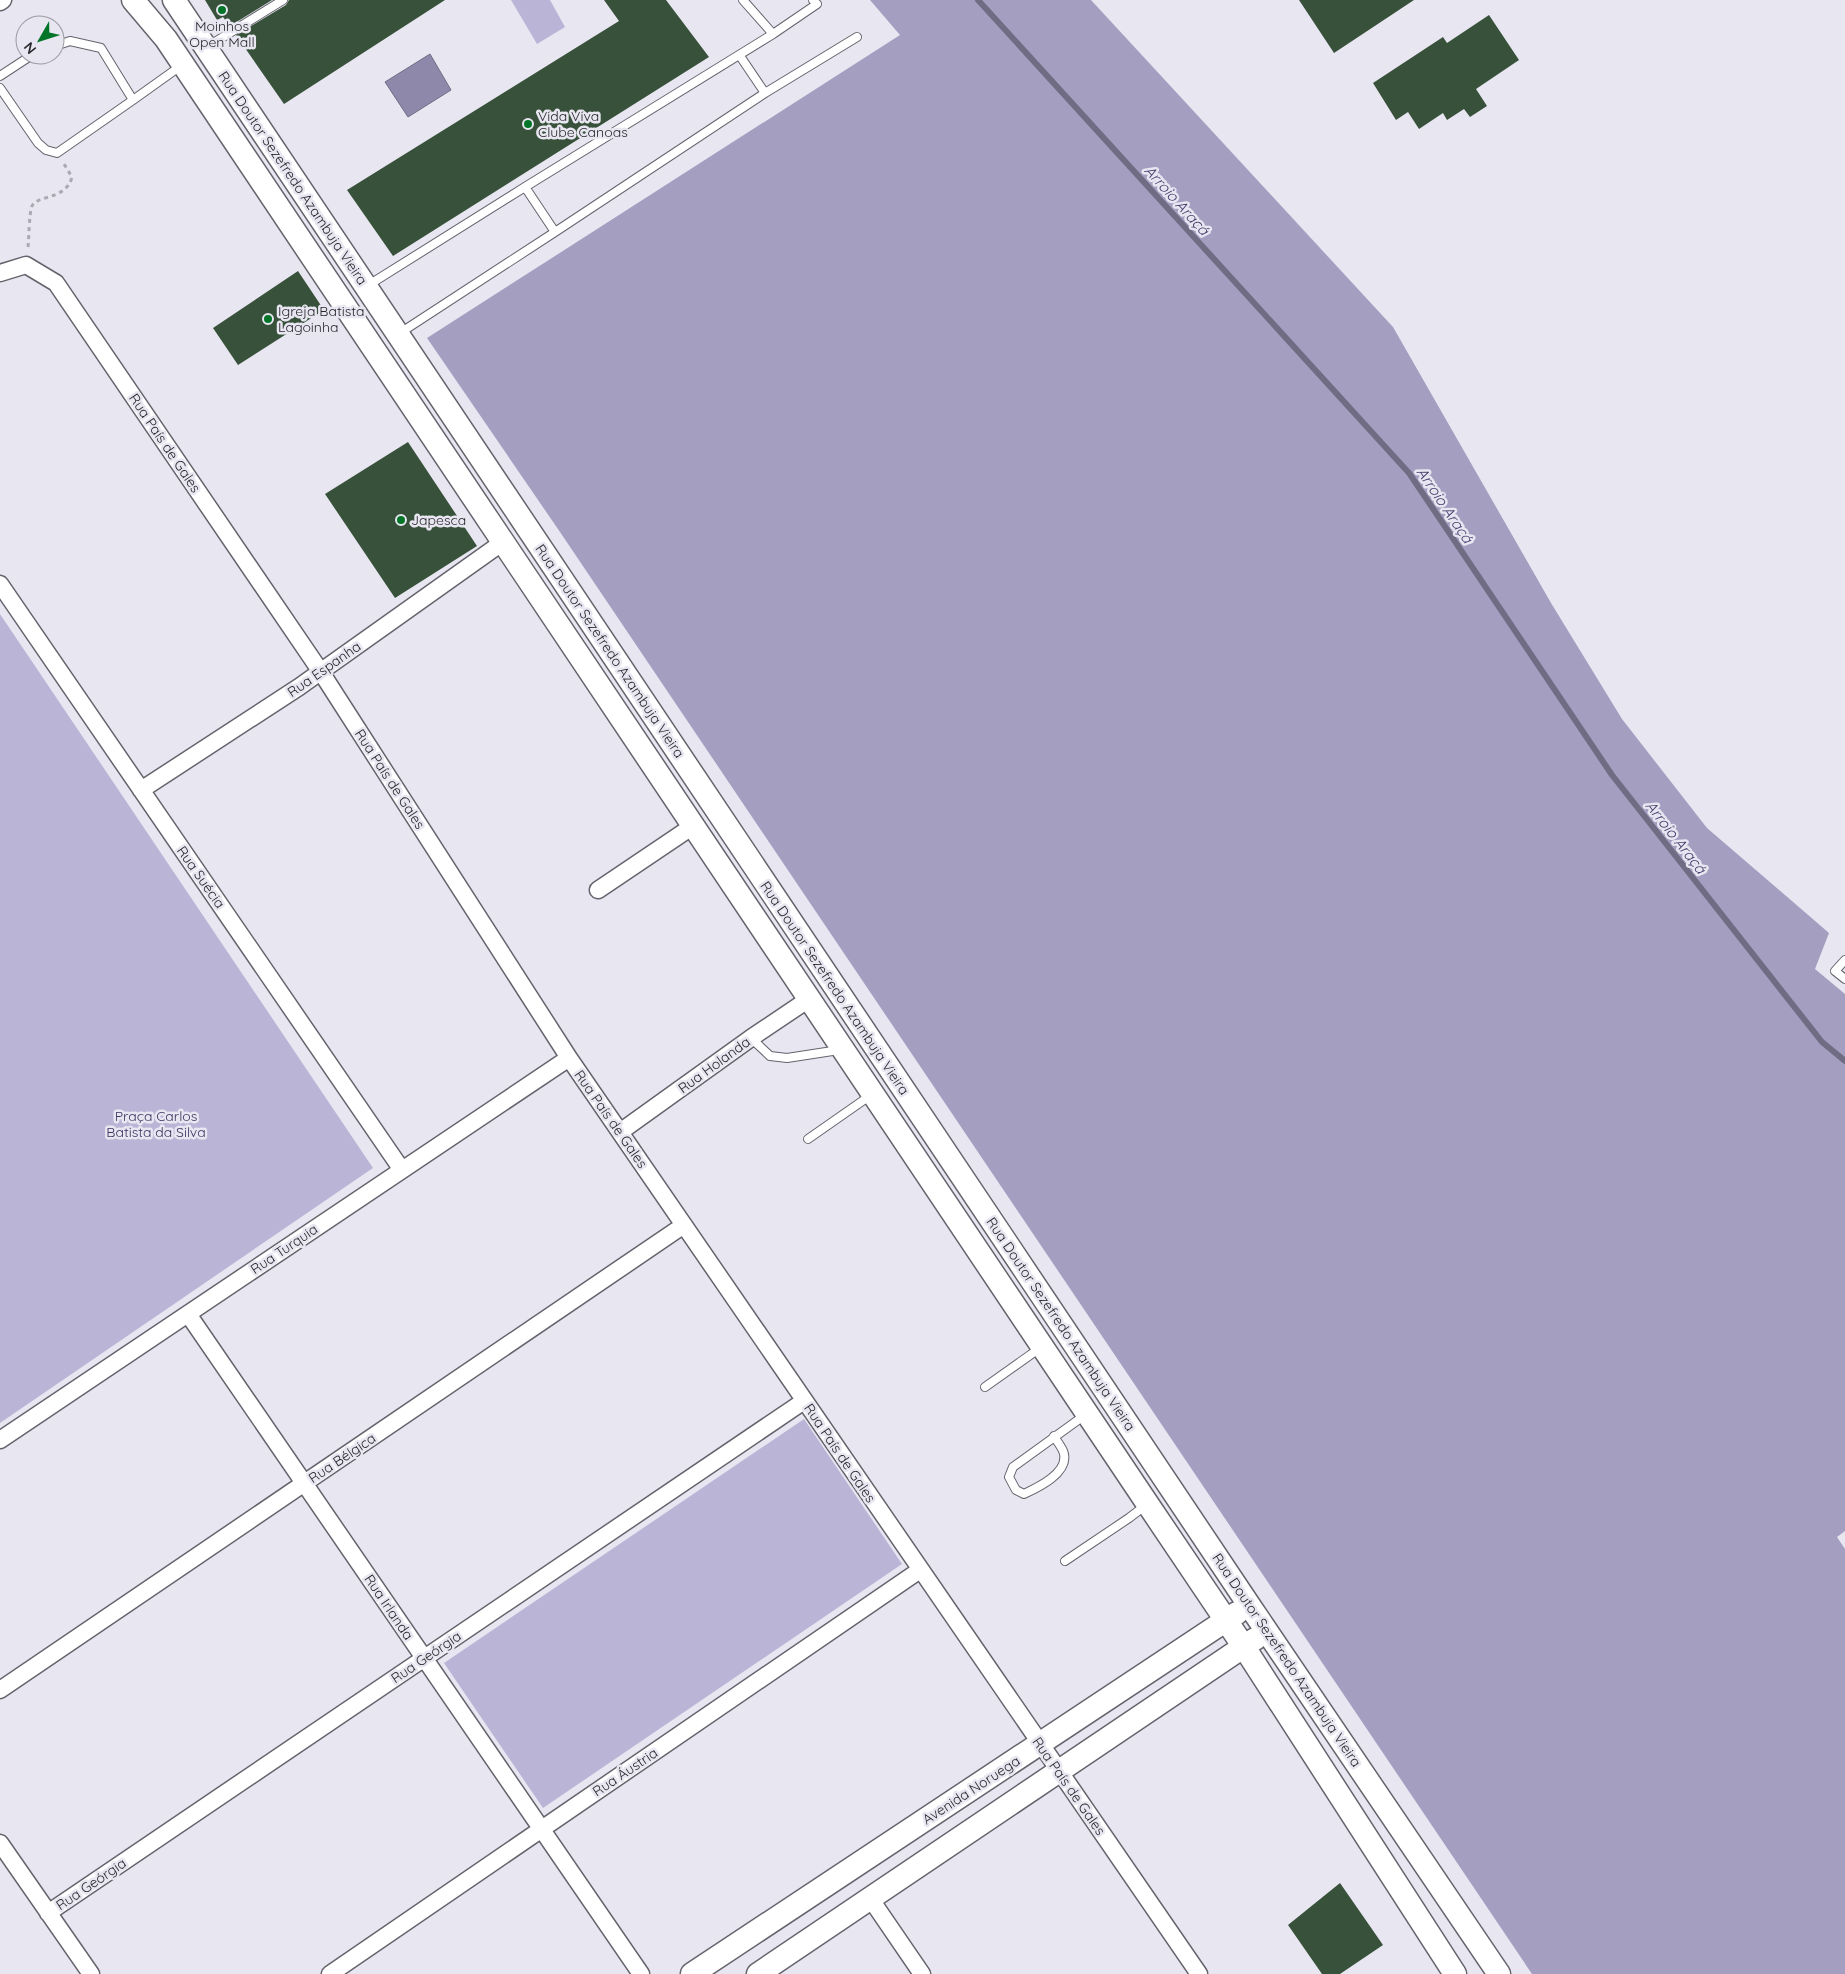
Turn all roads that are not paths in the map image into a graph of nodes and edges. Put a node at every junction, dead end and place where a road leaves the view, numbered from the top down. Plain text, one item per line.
1 (133, 0) edge
2 (174, 0) edge
3 (283, 0) edge
4 (743, 0) edge
5 (813, 0) edge
6 (773, 34) junction
7 (857, 37) dead end
8 (65, 43) edge
9 (206, 48) junction
10 (740, 56) junction
11 (17, 65) edge
12 (183, 65) junction
13 (0, 76) edge
14 (0, 88) edge
15 (765, 93) junction
16 (133, 100) junction
17 (525, 188) junction
18 (555, 232) junction
19 (0, 273) edge
20 (366, 287) junction
21 (398, 334) junction
22 (502, 542) junction
23 (0, 584) edge
24 (320, 672) junction
25 (142, 790) junction
26 (693, 826) junction
27 (598, 890) dead end
28 (1845, 960) edge
29 (1845, 979) edge
30 (809, 999) junction
31 (751, 1038) junction
32 (842, 1049) junction
33 (569, 1058) junction
34 (873, 1094) junction
35 (620, 1132) junction
36 (808, 1139) dead end
37 (402, 1170) junction
38 (684, 1225) junction
39 (188, 1314) junction
40 (1042, 1346) junction
41 (985, 1387) dead end
42 (804, 1401) junction
43 (1087, 1414) junction
44 (1054, 1436) junction
45 (0, 1440) edge
46 (305, 1484) junction
47 (1148, 1503) junction
48 (1065, 1561) dead end
49 (920, 1570) junction
50 (1249, 1605) junction
51 (1226, 1621) junction
52 (1267, 1631) junction
53 (1244, 1647) junction
54 (424, 1658) junction
55 (0, 1690) edge
56 (1040, 1744) junction
57 (1058, 1772) junction
58 (542, 1829) junction
59 (0, 1843) edge
60 (870, 1898) junction
61 (48, 1913) junction
62 (91, 1974) edge
63 (330, 1974) edge
64 (641, 1974) edge
65 (692, 1974) edge
66 (758, 1974) edge
67 (922, 1974) edge
68 (1199, 1974) edge
69 (1455, 1974) edge
70 (1499, 1974) edge

1 - 12 main road, Rua Doutor Sezefredo Azambuja Vieira
2 - 9 main road, Rua Doutor Sezefredo Azambuja Vieira
3 - 9 lane
4 - 6 lane
5 - 6 lane
6 - 10 lane
7 - 15 lane
8 - 16 lane
9 - 20 main road, Rua Doutor Sezefredo Azambuja Vieira
10 - 15 lane
10 - 17 lane
11 - 13 lane
12 - 16 lane
12 - 22 main road, Rua Doutor Sezefredo Azambuja Vieira
14 - 16 lane
15 - 18 lane
17 - 18 lane
17 - 20 lane
18 - 21 lane
19 - 24 street, Rua País de Gales
20 - 21 main road, Rua Doutor Sezefredo Azambuja Vieira
21 - 50 main road, Rua Doutor Sezefredo Azambuja Vieira
22 - 24 street, Rua Espanha
22 - 26 main road, Rua Doutor Sezefredo Azambuja Vieira
23 - 25 street, Rua Suécia
24 - 25 street, Rua Espanha
24 - 33 street, Rua País de Gales
25 - 37 street, Rua Suécia
26 - 27 street
26 - 30 main road, Rua Doutor Sezefredo Azambuja Vieira
28 - 29 lane
30 - 31 street, Rua Holanda
30 - 32 main road, Rua Doutor Sezefredo Azambuja Vieira
31 - 32 lane
31 - 35 street, Rua Holanda
32 - 34 main road, Rua Doutor Sezefredo Azambuja Vieira
33 - 35 street, Rua País de Gales
33 - 37 street, Rua Turquia
34 - 36 lane
34 - 40 main road, Rua Doutor Sezefredo Azambuja Vieira
35 - 38 street, Rua País de Gales
37 - 39 street, Rua Turquia
38 - 42 street, Rua País de Gales
38 - 46 street, Rua Bélgica
39 - 45 street, Rua Turquia
39 - 46 street, Rua Irlanda
40 - 41 lane
40 - 43 main road, Rua Doutor Sezefredo Azambuja Vieira
42 - 49 street, Rua País de Gales
42 - 54 street, Rua Geórgia
43 - 44 lane
43 - 47 main road, Rua Doutor Sezefredo Azambuja Vieira
44 - 44 lane
46 - 54 street, Rua Irlanda
46 - 55 street, Rua Bélgica
47 - 48 lane
47 - 51 main road, Rua Doutor Sezefredo Azambuja Vieira
49 - 56 street, Rua País de Gales
49 - 58 street, Rua Áustria
50 - 51 main road, Avenida Noruega
50 - 52 main road, Rua Doutor Sezefredo Azambuja Vieira
51 - 53 main road, Rua Doutor Sezefredo Azambuja Vieira
51 - 56 main road, Avenida Noruega
52 - 53 main road
52 - 70 main road, Rua Doutor Sezefredo Azambuja Vieira
53 - 57 main road
53 - 69 main road, Rua Doutor Sezefredo Azambuja Vieira
54 - 58 street, Rua Irlanda
54 - 61 street, Rua Geórgia
56 - 57 street, Rua País de Gales
56 - 65 main road, Avenida Noruega
57 - 60 main road
57 - 68 street, Rua País de Gales
58 - 63 street, Rua Áustria
58 - 64 street, Rua Irlanda
59 - 61 street
60 - 66 main road
60 - 67 street
61 - 62 street

